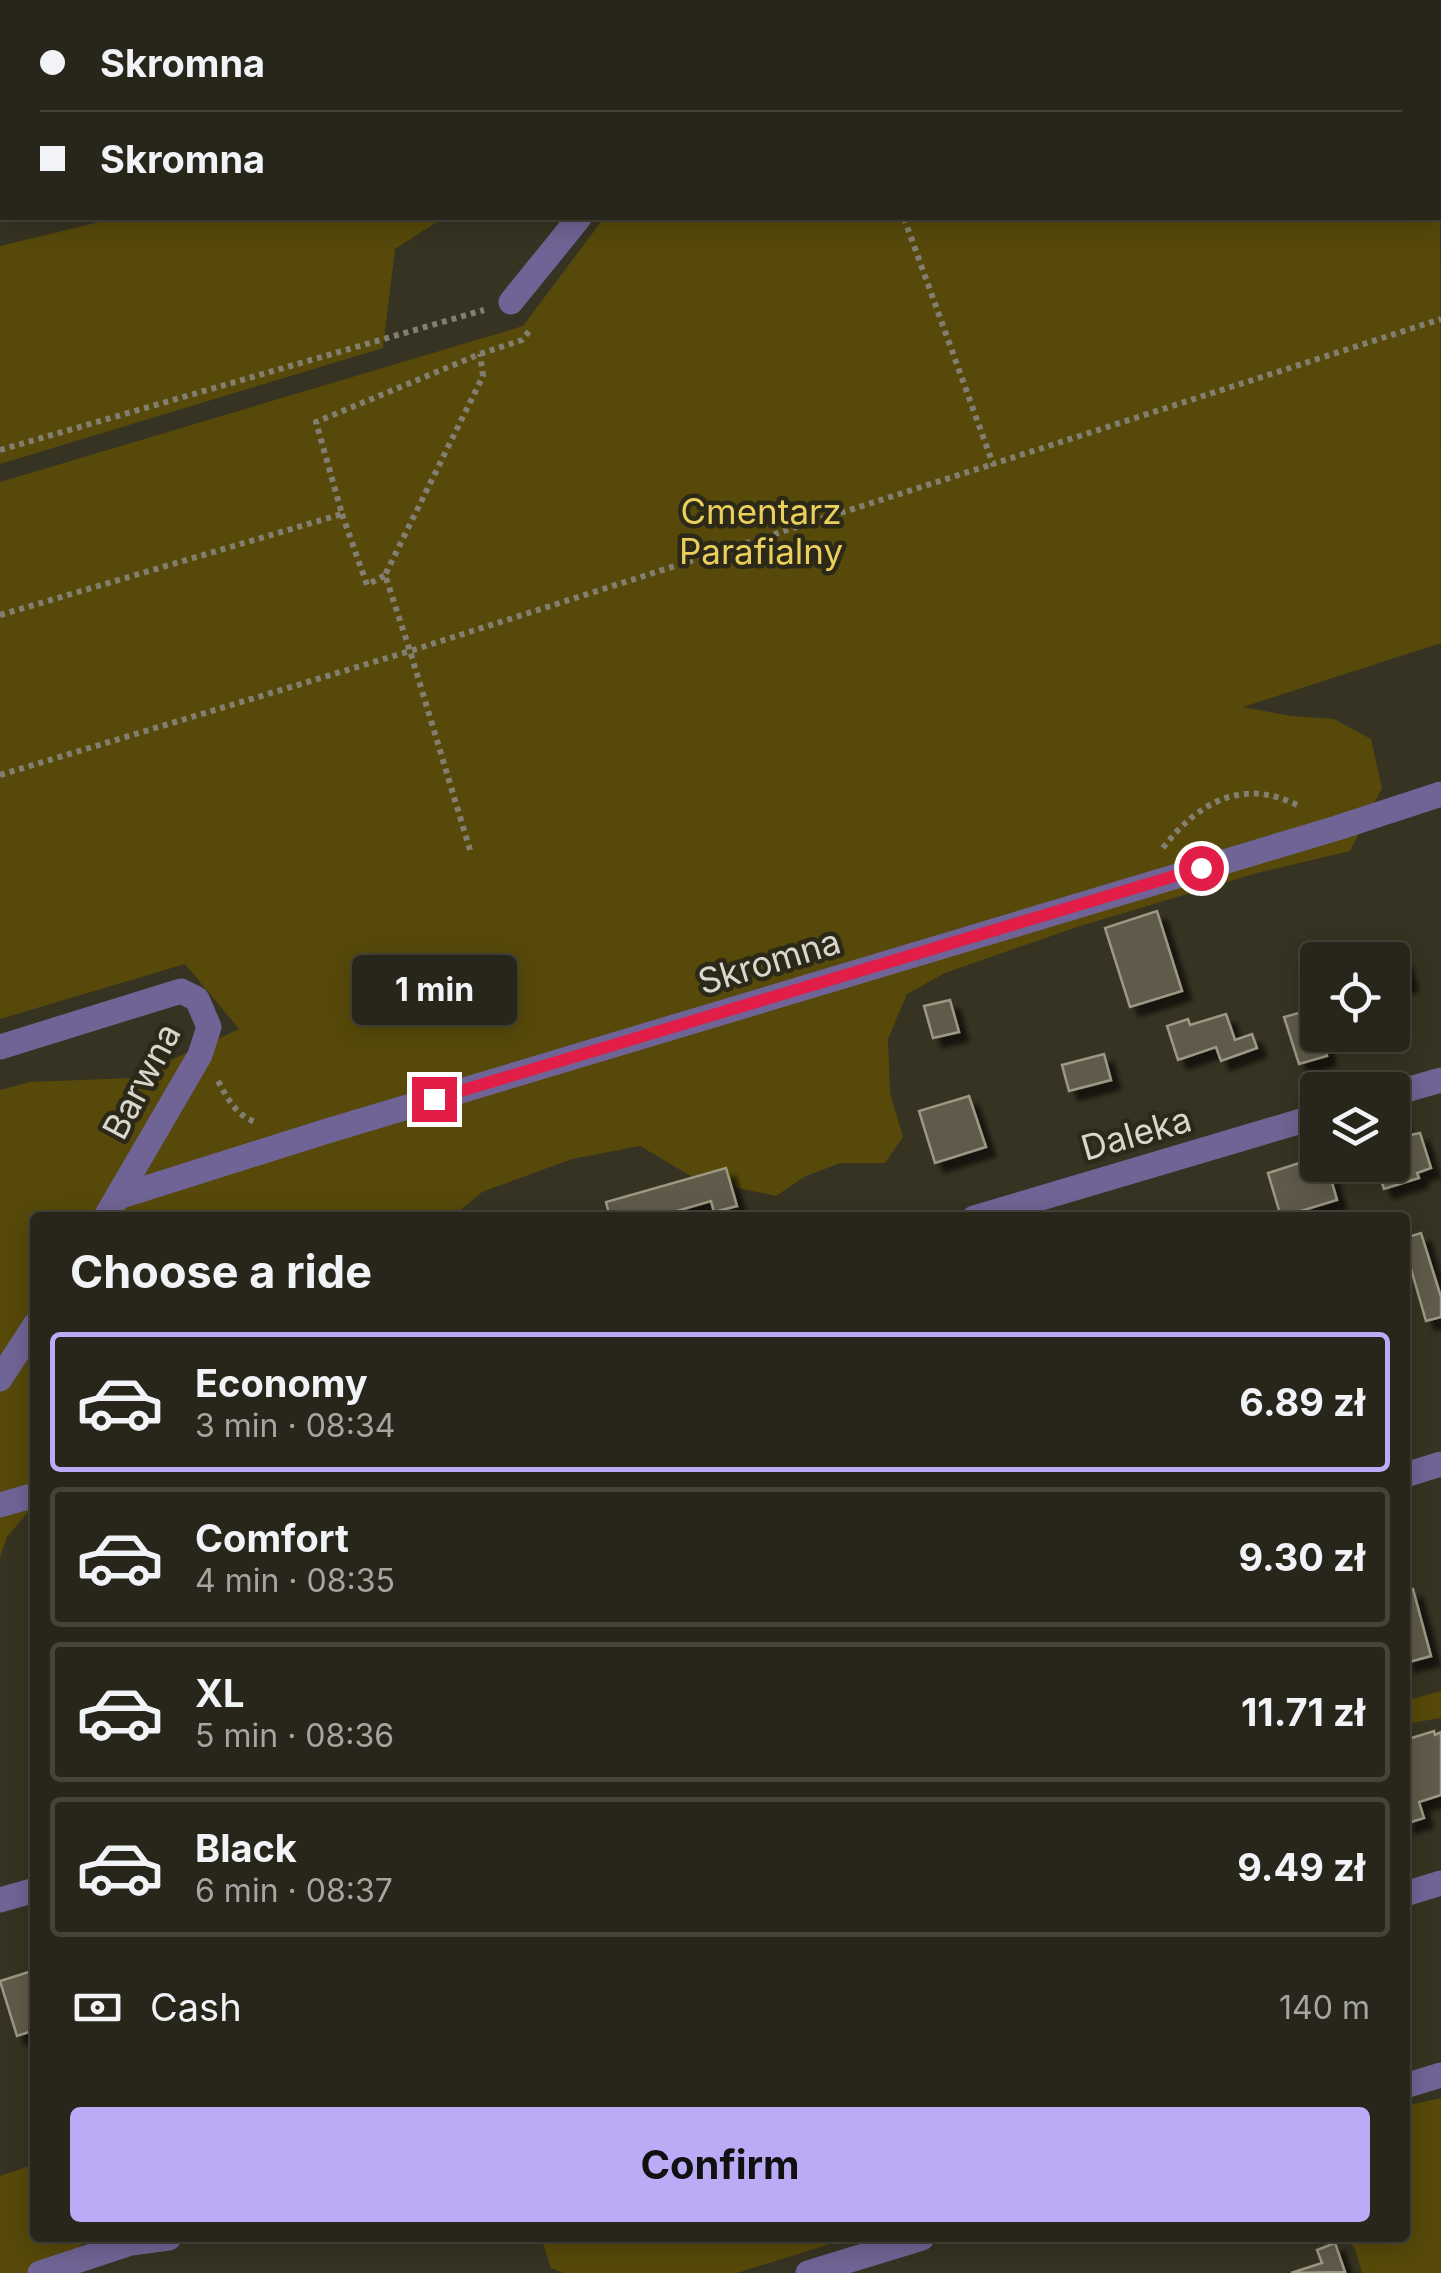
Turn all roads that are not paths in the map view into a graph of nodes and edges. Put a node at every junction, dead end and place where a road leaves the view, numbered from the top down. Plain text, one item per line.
1 (577, 220) edge
2 (510, 302) road end
3 (1441, 794) edge
4 (0, 1047) edge
5 (1441, 1080) edge
6 (1410, 1089) edge
7 (1300, 1121) edge
8 (112, 1207) edge
9 (994, 1212) edge
10 (30, 1333) edge
11 (0, 1378) edge
12 (1441, 1464) edge
13 (1410, 1473) edge
14 (30, 1496) edge
15 (0, 1505) edge
16 (1441, 1883) edge
17 (30, 1891) edge
18 (1410, 1892) edge
19 (0, 1900) edge
20 (1441, 2075) edge
21 (1410, 2084) edge
22 (131, 2242) edge
23 (909, 2242) edge
24 (40, 2273) edge
25 (808, 2273) edge

1 - 2 street
3 - 8 street, Skromna
4 - 8 street, Barwna
5 - 6 street
7 - 9 street, Daleka
10 - 11 street
12 - 13 street
14 - 15 street
16 - 18 street
17 - 19 street
20 - 21 street
22 - 24 street
23 - 25 street

